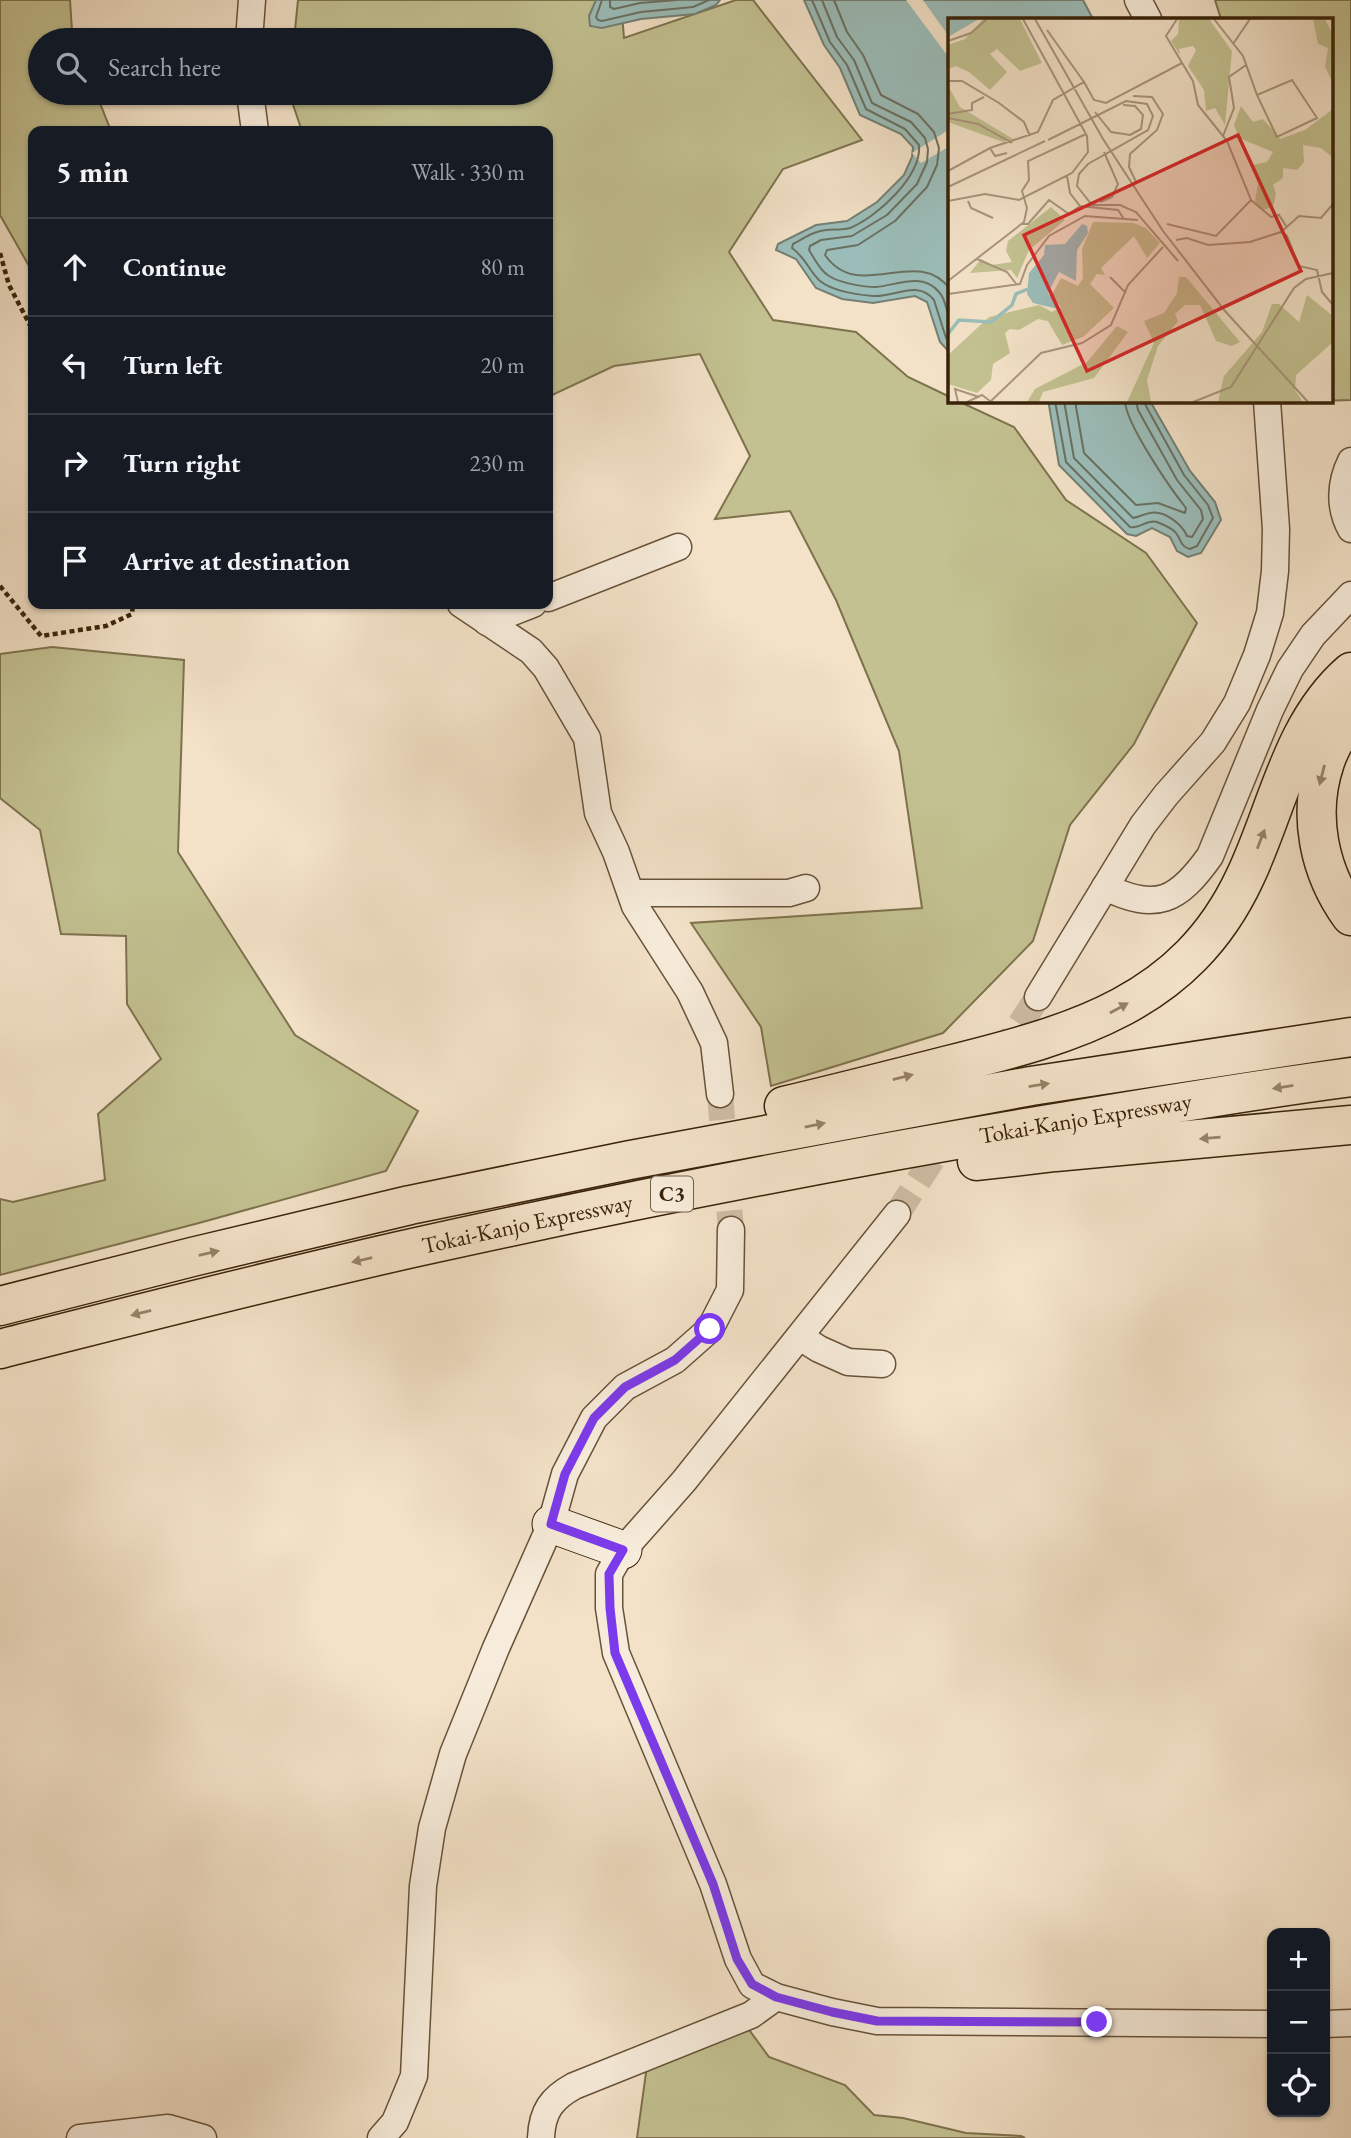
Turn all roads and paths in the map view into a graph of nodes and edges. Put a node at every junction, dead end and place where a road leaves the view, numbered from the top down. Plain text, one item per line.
1 (252, 0) edge
2 (1139, 0) edge
3 (1147, 18) edge
4 (250, 28) edge
5 (252, 105) edge
6 (254, 126) edge
7 (0, 253) edge
8 (28, 321) edge
9 (1268, 402) edge
10 (1351, 461) edge
11 (1351, 529) edge
12 (678, 547) dead end
13 (0, 586) edge
14 (553, 596) edge
15 (1351, 596) edge
16 (132, 609) edge
17 (468, 609) edge
18 (520, 609) edge
19 (486, 622) junction
20 (1351, 672) edge
21 (1351, 714) edge
22 (1105, 887) junction
23 (806, 888) dead end
24 (631, 893) junction
25 (1351, 916) edge
26 (1038, 997) tunnel mouth
27 (1351, 1037) edge
28 (1351, 1077) edge
29 (720, 1094) tunnel mouth
30 (1351, 1125) edge
31 (410, 1205) junction
32 (897, 1214) tunnel mouth
33 (731, 1230) tunnel mouth
34 (417, 1247) junction
35 (0, 1306) edge
36 (800, 1337) junction
37 (0, 1349) edge
38 (882, 1364) dead end
39 (551, 1524) junction
40 (623, 1550) junction
41 (776, 1997) junction
42 (1351, 2022) edge
43 (1267, 2024) edge
44 (1330, 2024) edge
45 (396, 2132) edge
46 (80, 2138) edge
47 (203, 2138) edge
48 (541, 2138) edge

1 - 4 street
2 - 3 street
5 - 6 street
7 - 8 path
9 - 22 street
10 - 11 street
12 - 14 street
13 - 16 path
15 - 22 street
17 - 19 street
18 - 19 street
19 - 24 street
31 -> 20 highway
21 -> 25 highway
22 - 26 street
23 - 24 street
24 - 29 street
31 -> 27 highway, Tokai-Kanjo Expressway / C3
28 -> 34 highway, Tokai-Kanjo Expressway / C3
30 -> 34 highway
35 -> 31 highway, Tokai-Kanjo Expressway / C3
32 - 36 street
33 - 39 street
34 -> 37 highway, Tokai-Kanjo Expressway / C3
36 - 38 street
36 - 40 street
39 - 40 street
39 - 45 street
40 - 41 street
41 - 43 street
41 - 48 street
42 - 44 street
46 - 47 street

